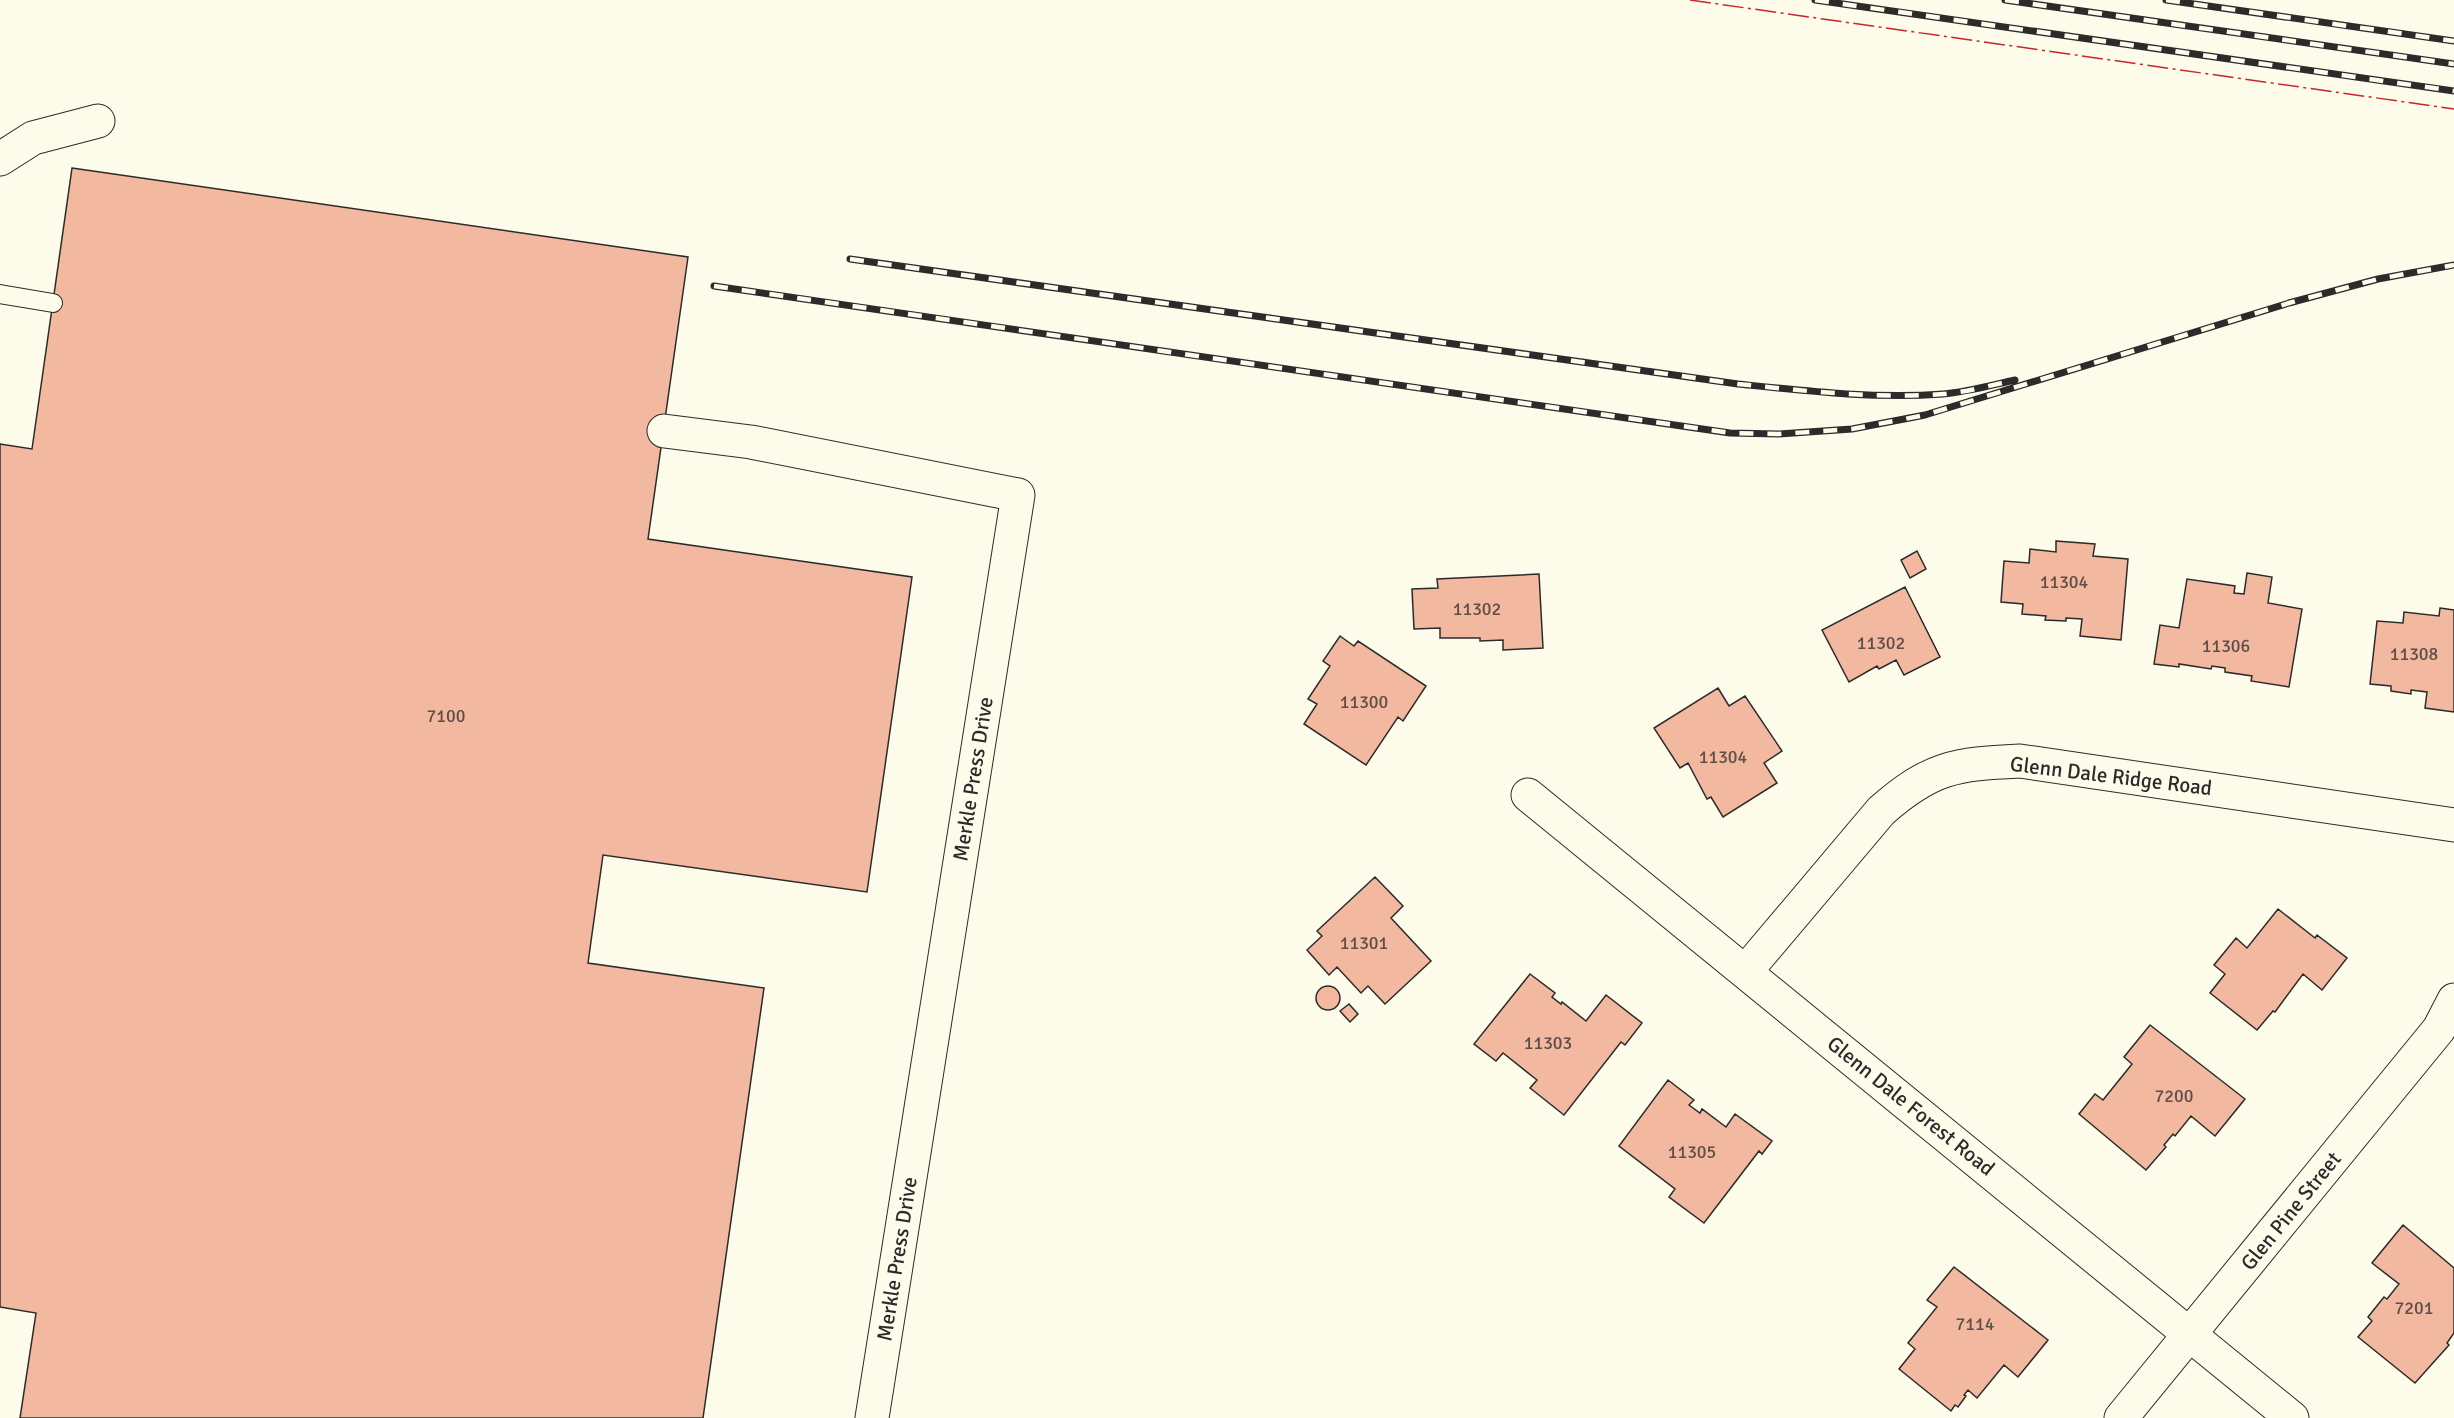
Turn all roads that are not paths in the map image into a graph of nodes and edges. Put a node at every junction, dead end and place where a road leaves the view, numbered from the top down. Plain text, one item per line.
1 (98, 121) dead end
2 (0, 159) edge
3 (0, 294) edge
4 (53, 303) dead end
5 (664, 430) dead end
6 (1528, 795) dead end
7 (2454, 825) edge
8 (1746, 971) junction
9 (2454, 1000) edge
10 (2190, 1334) junction
11 (872, 1418) edge
12 (2121, 1418) edge
13 (2292, 1418) edge

1 - 2 street
3 - 4 lane
5 - 11 street, Merkle Press Drive
6 - 8 street, Glenn Dale Forest Road
7 - 8 street, Glenn Dale Ridge Road
8 - 10 street, Glenn Dale Forest Road
9 - 10 street, Glen Pine Street
10 - 12 street, Glen Pine Street
10 - 13 street, Glenn Dale Forest Road

